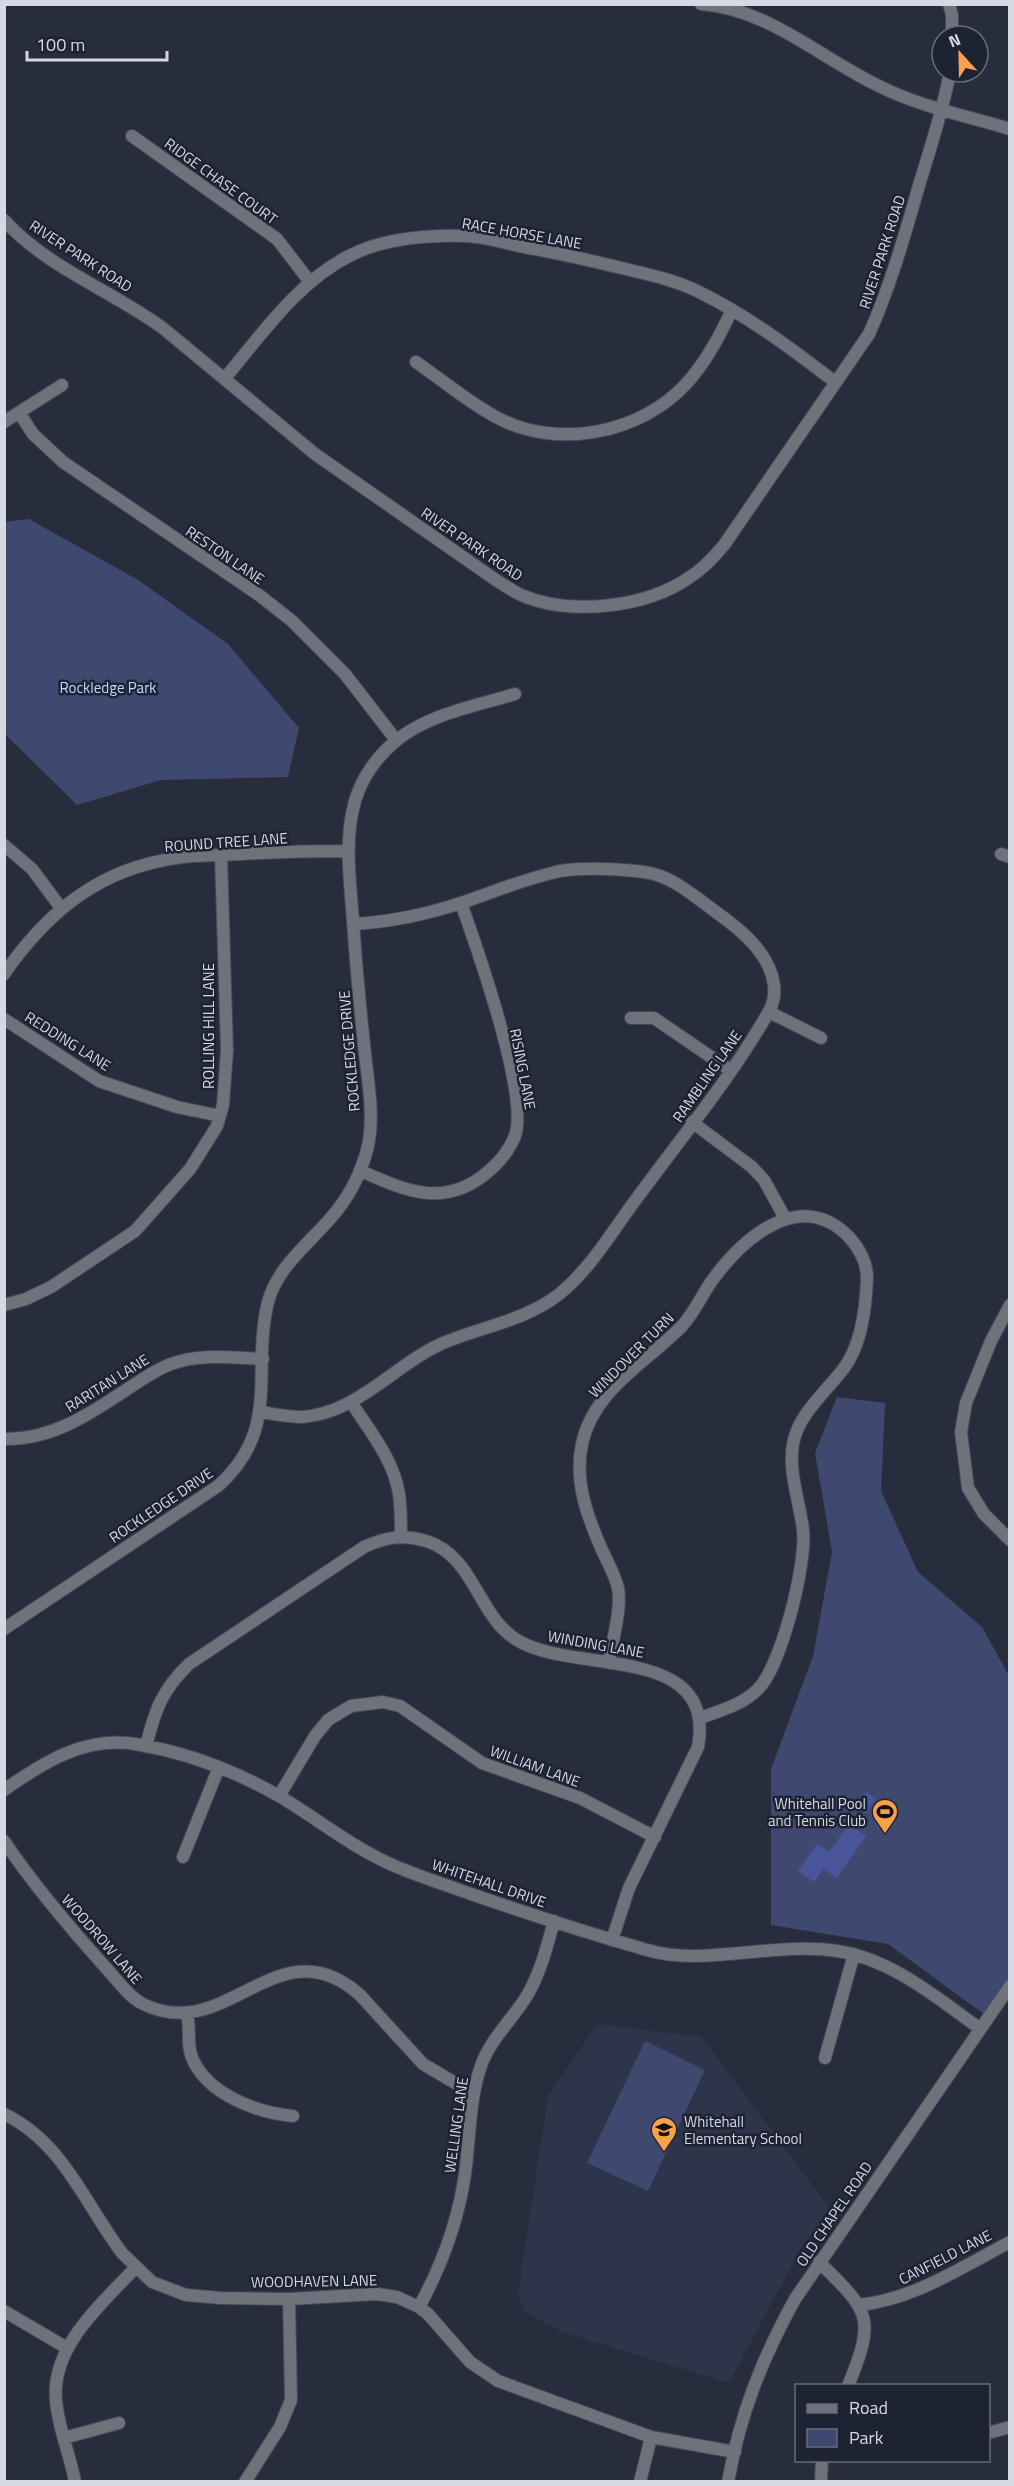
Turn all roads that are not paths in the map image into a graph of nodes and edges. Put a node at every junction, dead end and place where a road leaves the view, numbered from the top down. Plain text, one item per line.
1 (701, 4) edge
2 (949, 4) edge
3 (952, 24) edge
4 (948, 84) edge
5 (943, 108) junction
6 (1010, 129) edge
7 (132, 136) dead end
8 (4, 220) edge
9 (310, 282) junction
10 (732, 310) junction
11 (416, 362) dead end
12 (225, 378) junction
13 (835, 382) junction
14 (62, 385) dead end
15 (20, 414) junction
16 (4, 422) edge
17 (515, 694) dead end
18 (396, 740) junction
19 (4, 845) edge
20 (348, 851) junction
21 (221, 855) junction
22 (461, 903) junction
23 (61, 908) junction
24 (353, 924) junction
25 (4, 974) edge
26 (769, 1012) junction
27 (631, 1018) dead end
28 (4, 1019) edge
29 (821, 1038) dead end
30 (730, 1070) junction
31 (220, 1116) junction
32 (692, 1122) junction
33 (361, 1171) junction
34 (785, 1218) junction
35 (4, 1305) edge
36 (1010, 1305) edge
37 (263, 1359) junction
38 (351, 1402) junction
39 (261, 1412) junction
40 (4, 1439) edge
41 (401, 1536) junction
42 (1010, 1540) edge
43 (4, 1629) edge
44 (609, 1663) junction
45 (700, 1718) junction
46 (146, 1746) junction
47 (219, 1767) junction
48 (4, 1790) edge
49 (279, 1796) junction
50 (655, 1837) junction
51 (4, 1840) edge
52 (183, 1857) dead end
53 (554, 1921) junction
54 (612, 1940) junction
55 (854, 1954) junction
56 (1010, 1986) edge
57 (187, 2014) junction
58 (979, 2028) junction
59 (825, 2058) dead end
60 (474, 2094) junction
61 (4, 2114) edge
62 (294, 2116) dead end
63 (1010, 2242) edge
64 (819, 2262) junction
65 (135, 2268) junction
66 (289, 2299) junction
67 (858, 2305) junction
68 (419, 2307) junction
69 (4, 2311) edge
70 (67, 2348) junction
71 (848, 2384) edge
72 (119, 2423) dead end
73 (1010, 2427) edge
74 (990, 2432) edge
75 (64, 2438) junction
76 (651, 2438) junction
77 (735, 2452) junction
78 (822, 2462) edge
79 (75, 2481) edge
80 (244, 2481) edge
81 (640, 2481) edge
82 (728, 2481) edge
83 (821, 2481) edge

1 - 5 street
2 - 3 street
4 - 5 street, RIVER PARK ROAD
5 - 6 street
5 - 13 street, RIVER PARK ROAD
7 - 9 street, RIDGE CHASE COURT
8 - 12 street, RIVER PARK ROAD
9 - 10 street, RACE HORSE LANE
9 - 12 street, RACE HORSE LANE
10 - 11 street
10 - 13 street, RACE HORSE LANE
12 - 13 street, RIVER PARK ROAD
14 - 15 street
15 - 16 street
15 - 18 street, RESTON LANE
17 - 18 street, ROCKLEDGE DRIVE
18 - 20 street, ROCKLEDGE DRIVE
19 - 23 street
20 - 21 street, ROUND TREE LANE
20 - 24 street, ROCKLEDGE DRIVE
21 - 23 street, ROUND TREE LANE
21 - 31 street, ROLLING HILL LANE
22 - 24 street, RAMBLING LANE
22 - 26 street, RAMBLING LANE
22 - 33 street, RISING LANE
23 - 25 street, ROUND TREE LANE
24 - 33 street, ROCKLEDGE DRIVE
26 - 29 street
26 - 30 street, RAMBLING LANE
27 - 30 street
28 - 31 street, REDDING LANE
30 - 32 street, RAMBLING LANE
31 - 35 street, ROLLING HILL LANE
32 - 34 street
32 - 38 street, RAMBLING LANE
33 - 37 street, ROCKLEDGE DRIVE
34 - 44 street, WINDOVER TURN
34 - 45 street, WINDOVER TURN
36 - 42 street
37 - 39 street, ROCKLEDGE DRIVE
37 - 40 street, RARITAN LANE
38 - 39 street, RAMBLING LANE
38 - 41 street
39 - 43 street, ROCKLEDGE DRIVE
41 - 44 street, WINDING LANE
41 - 46 street, WINDING LANE
44 - 45 street, WINDING LANE
45 - 50 street
46 - 47 street, WHITEHALL DRIVE
46 - 48 street, WHITEHALL DRIVE
47 - 49 street, WHITEHALL DRIVE
47 - 52 street
49 - 50 street, WILLIAM LANE
49 - 53 street, WHITEHALL DRIVE
50 - 54 street
51 - 57 street, WOODROW LANE
53 - 54 street, WHITEHALL DRIVE
53 - 60 street, WELLING LANE
54 - 55 street, WHITEHALL DRIVE
55 - 58 street, WHITEHALL DRIVE
55 - 59 street
56 - 58 street, OLD CHAPEL ROAD
57 - 60 street, WOODROW LANE
57 - 62 street
58 - 64 street, OLD CHAPEL ROAD
60 - 68 street, WELLING LANE
61 - 65 street, WOODHAVEN LANE
63 - 67 street, CANFIELD LANE
64 - 67 street
64 - 77 street, OLD CHAPEL ROAD
65 - 66 street, WOODHAVEN LANE
65 - 70 street
66 - 68 street, WOODHAVEN LANE
66 - 80 street
67 - 71 street
68 - 76 street, WOODHAVEN LANE
69 - 70 street
70 - 75 street
72 - 75 street
73 - 74 street
75 - 79 street
76 - 77 street, WOODHAVEN LANE
76 - 81 street
77 - 82 street, OLD CHAPEL ROAD
78 - 83 street

